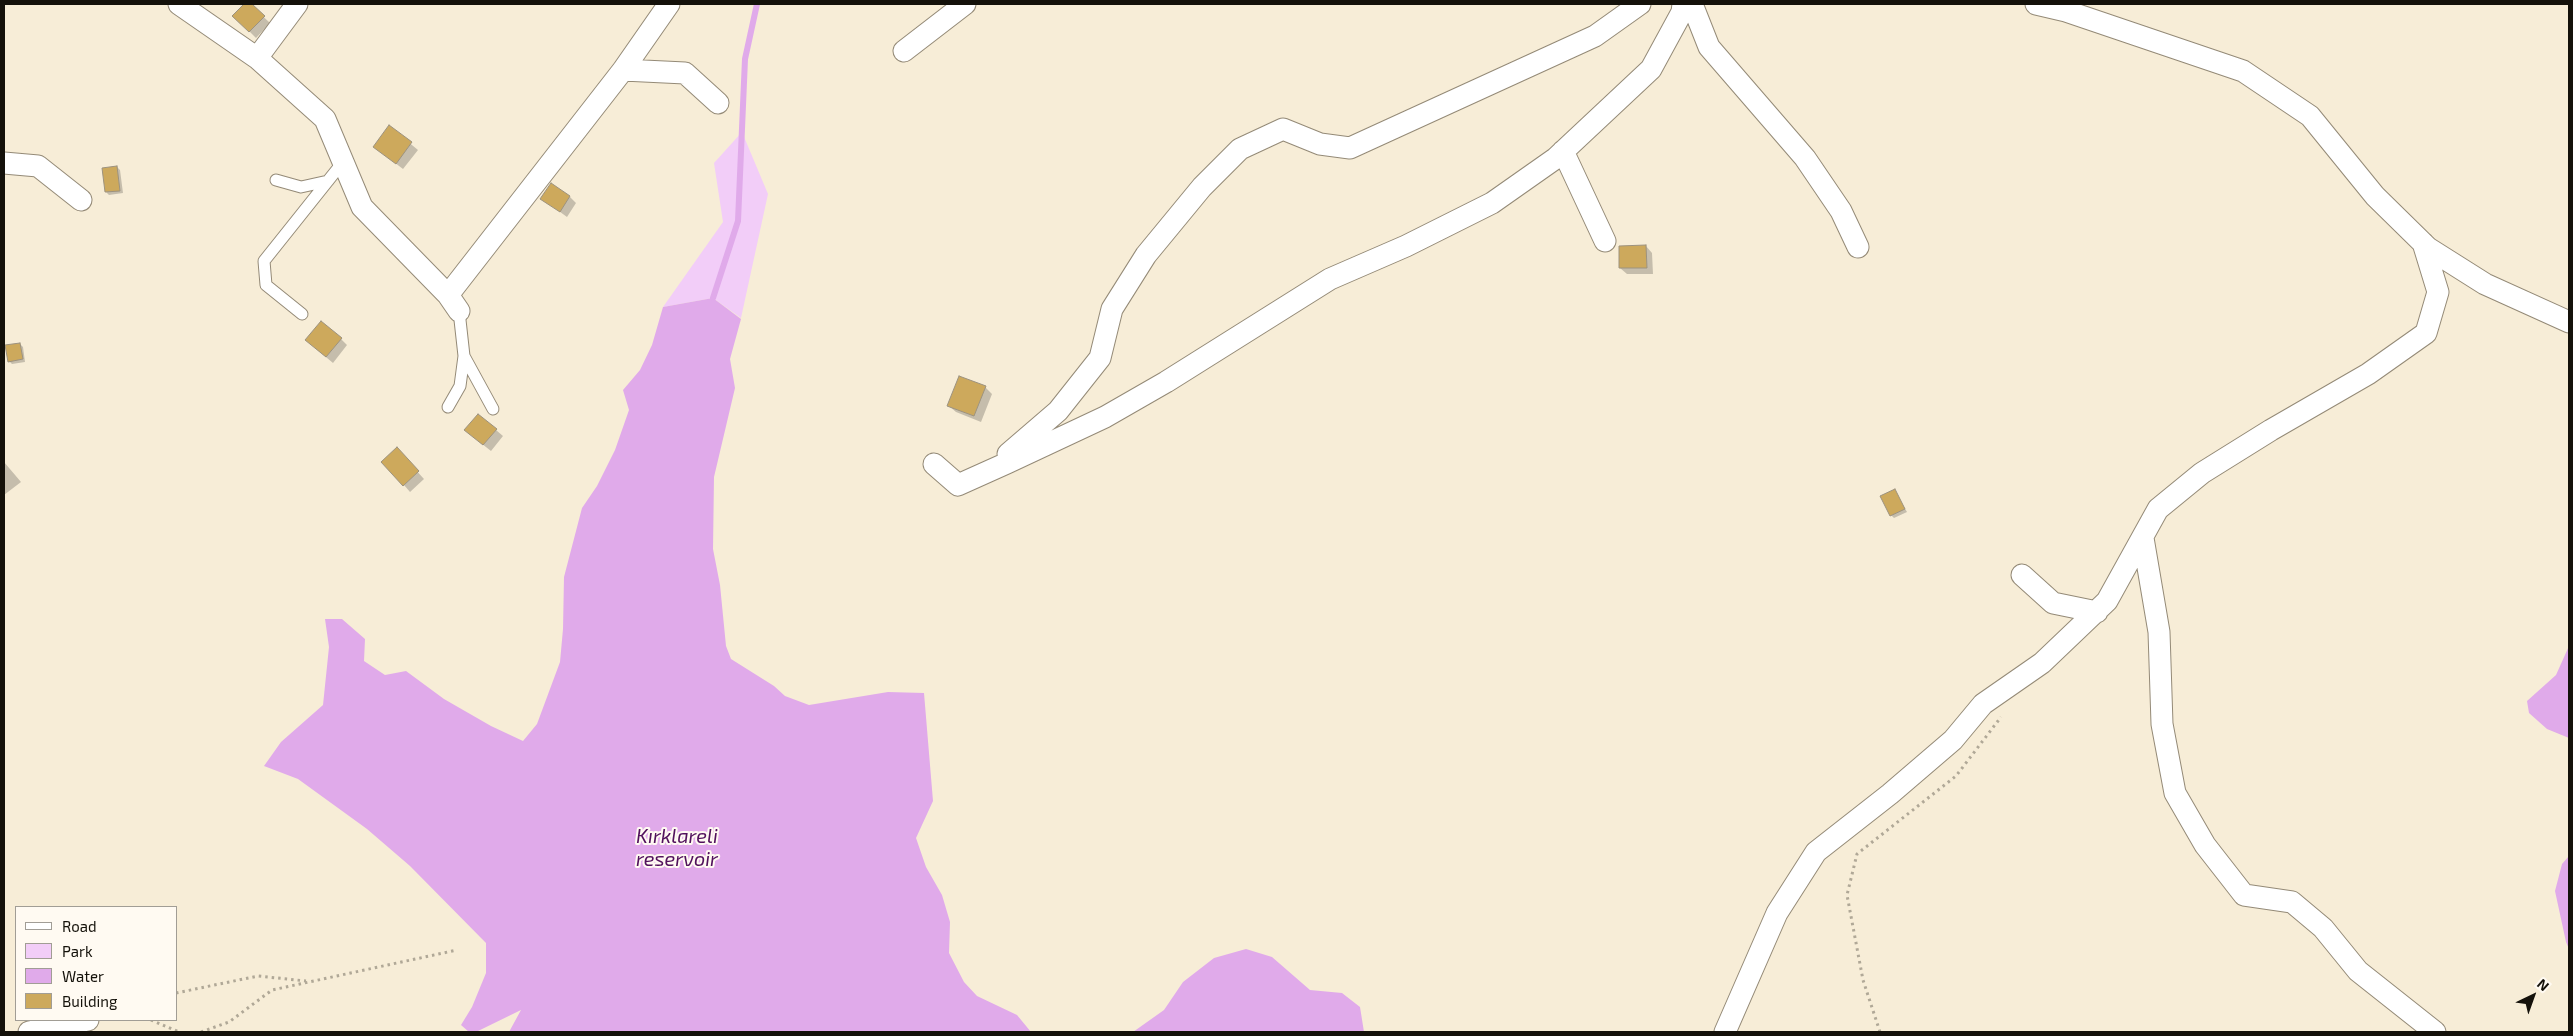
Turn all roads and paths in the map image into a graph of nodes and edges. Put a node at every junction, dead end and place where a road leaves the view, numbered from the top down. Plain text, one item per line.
1 (179, 4) edge
2 (297, 4) edge
3 (669, 4) edge
4 (965, 4) edge
5 (1640, 4) edge
6 (1683, 4) edge
7 (1692, 4) edge
8 (2036, 4) edge
9 (904, 50) dead end
10 (257, 58) junction
11 (623, 70) junction
12 (718, 102) dead end
13 (1563, 151) junction
14 (343, 162) junction
15 (4, 163) edge
16 (276, 180) dead end
17 (328, 181) junction
18 (81, 200) dead end
19 (1605, 241) dead end
20 (2423, 243) junction
21 (1858, 247) dead end
22 (454, 303) junction
23 (302, 314) dead end
24 (2569, 322) edge
25 (464, 356) junction
26 (448, 407) dead end
27 (493, 409) dead end
28 (934, 464) dead end
29 (990, 470) junction
30 (2143, 538) junction
31 (2022, 575) dead end
32 (2097, 612) junction
33 (2002, 714) dead end
34 (457, 950) dead end
35 (309, 982) junction
36 (178, 992) edge
37 (83, 1021) edge
38 (154, 1021) edge
39 (29, 1032) edge
40 (178, 1032) edge
41 (201, 1032) edge
42 (1725, 1032) edge
43 (1880, 1032) edge
44 (2435, 1032) edge

1 - 10 street
2 - 10 street
3 - 11 street
4 - 9 street
5 - 29 street
6 - 13 street
7 - 21 street
8 - 20 street
10 - 14 street
11 - 12 street
11 - 22 street
13 - 19 street
13 - 29 street
14 - 17 lane
14 - 22 street
15 - 18 street
16 - 17 lane
17 - 23 lane
20 - 24 street
20 - 30 street
22 - 25 lane
25 - 26 lane
25 - 27 lane
28 - 29 street
30 - 32 street
30 - 44 street
31 - 32 street
32 - 42 street
33 - 43 path
34 - 35 path
35 - 36 path
35 - 41 path
37 - 39 street
38 - 40 path

